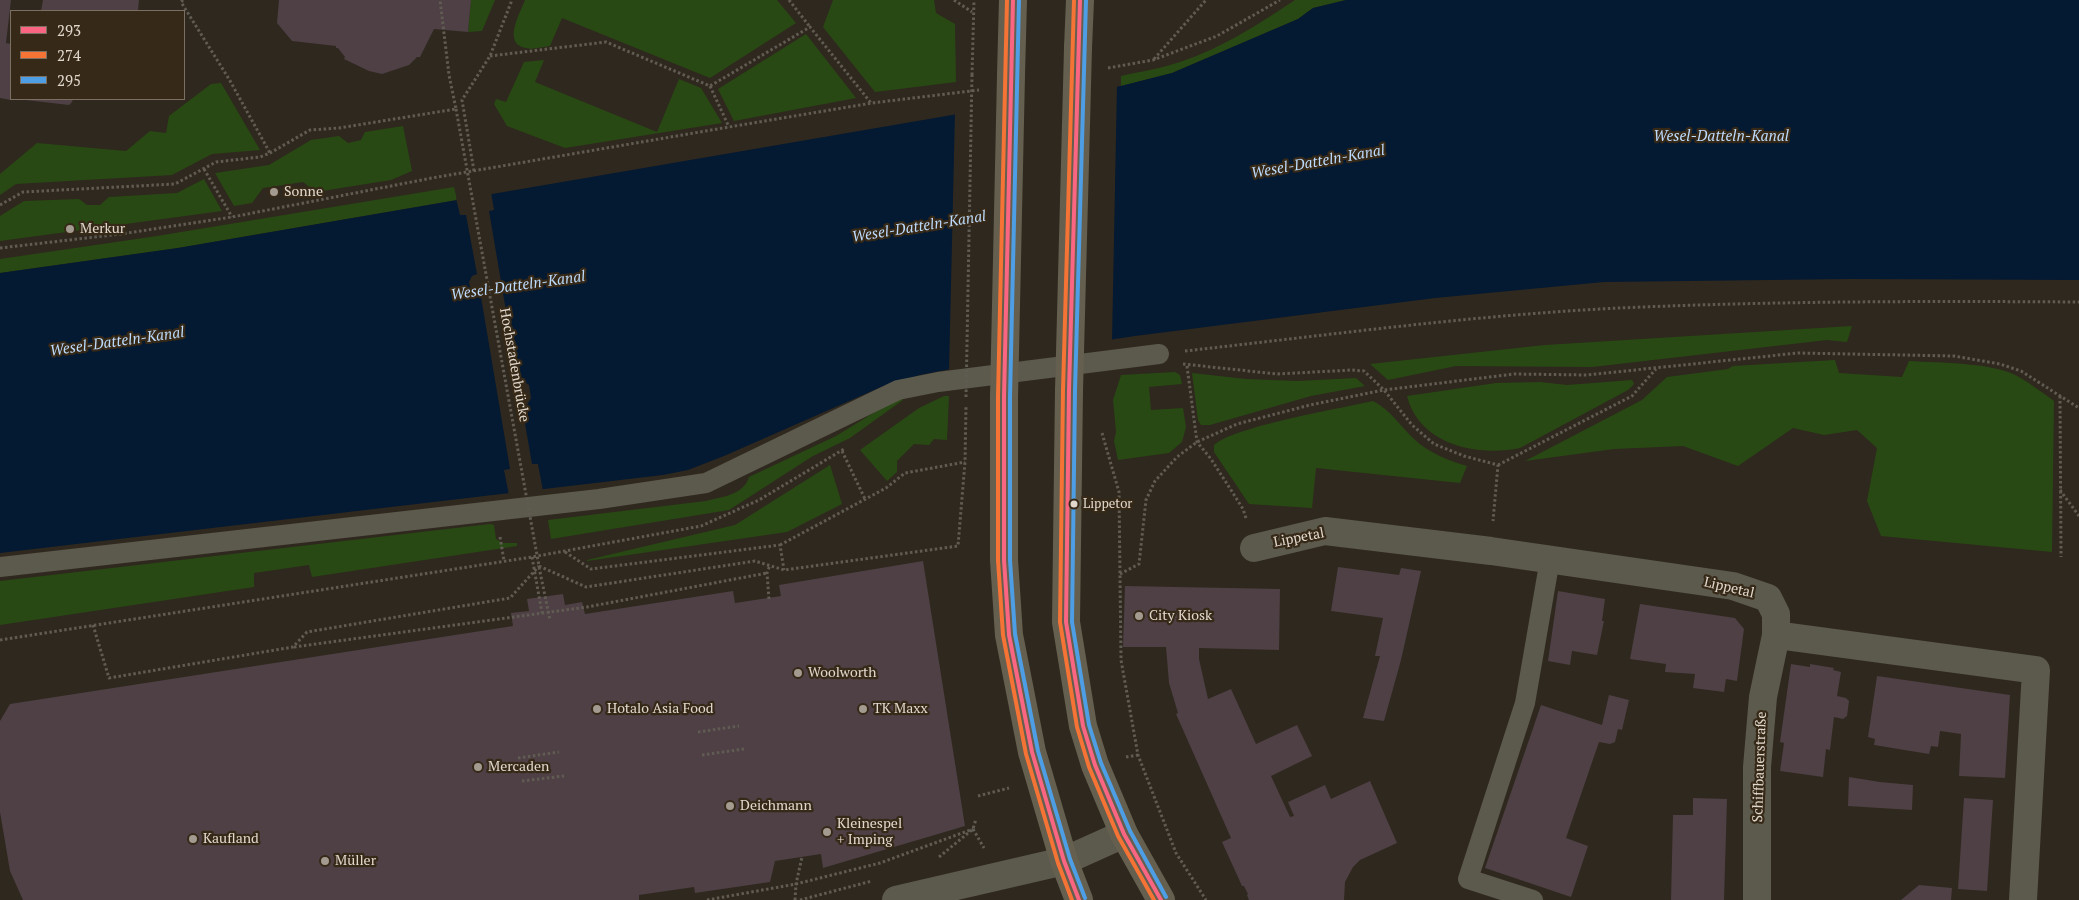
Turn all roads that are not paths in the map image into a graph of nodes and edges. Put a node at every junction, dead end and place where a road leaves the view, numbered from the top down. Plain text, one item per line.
1 (1013, 0) edge
2 (1080, 0) edge
3 (1159, 354) road end
4 (1254, 548) dead end
5 (1550, 559) junction
6 (0, 567) edge
7 (1776, 635) junction
8 (1124, 834) junction
9 (1064, 862) junction
10 (896, 900) edge
11 (1079, 900) edge
12 (1161, 900) edge
13 (1533, 900) edge
14 (1758, 900) edge
15 (2023, 900) edge

1 - 9 main road, bridge
2 - 8 main road, bridge
3 - 6 lane
4 - 5 street, Lippetal
5 - 7 street, Lippetal
5 - 13 lane
7 - 14 street, Schiffbauerstraße
7 - 15 street
8 - 9 street
8 - 12 main road
9 - 10 street
9 - 11 main road

